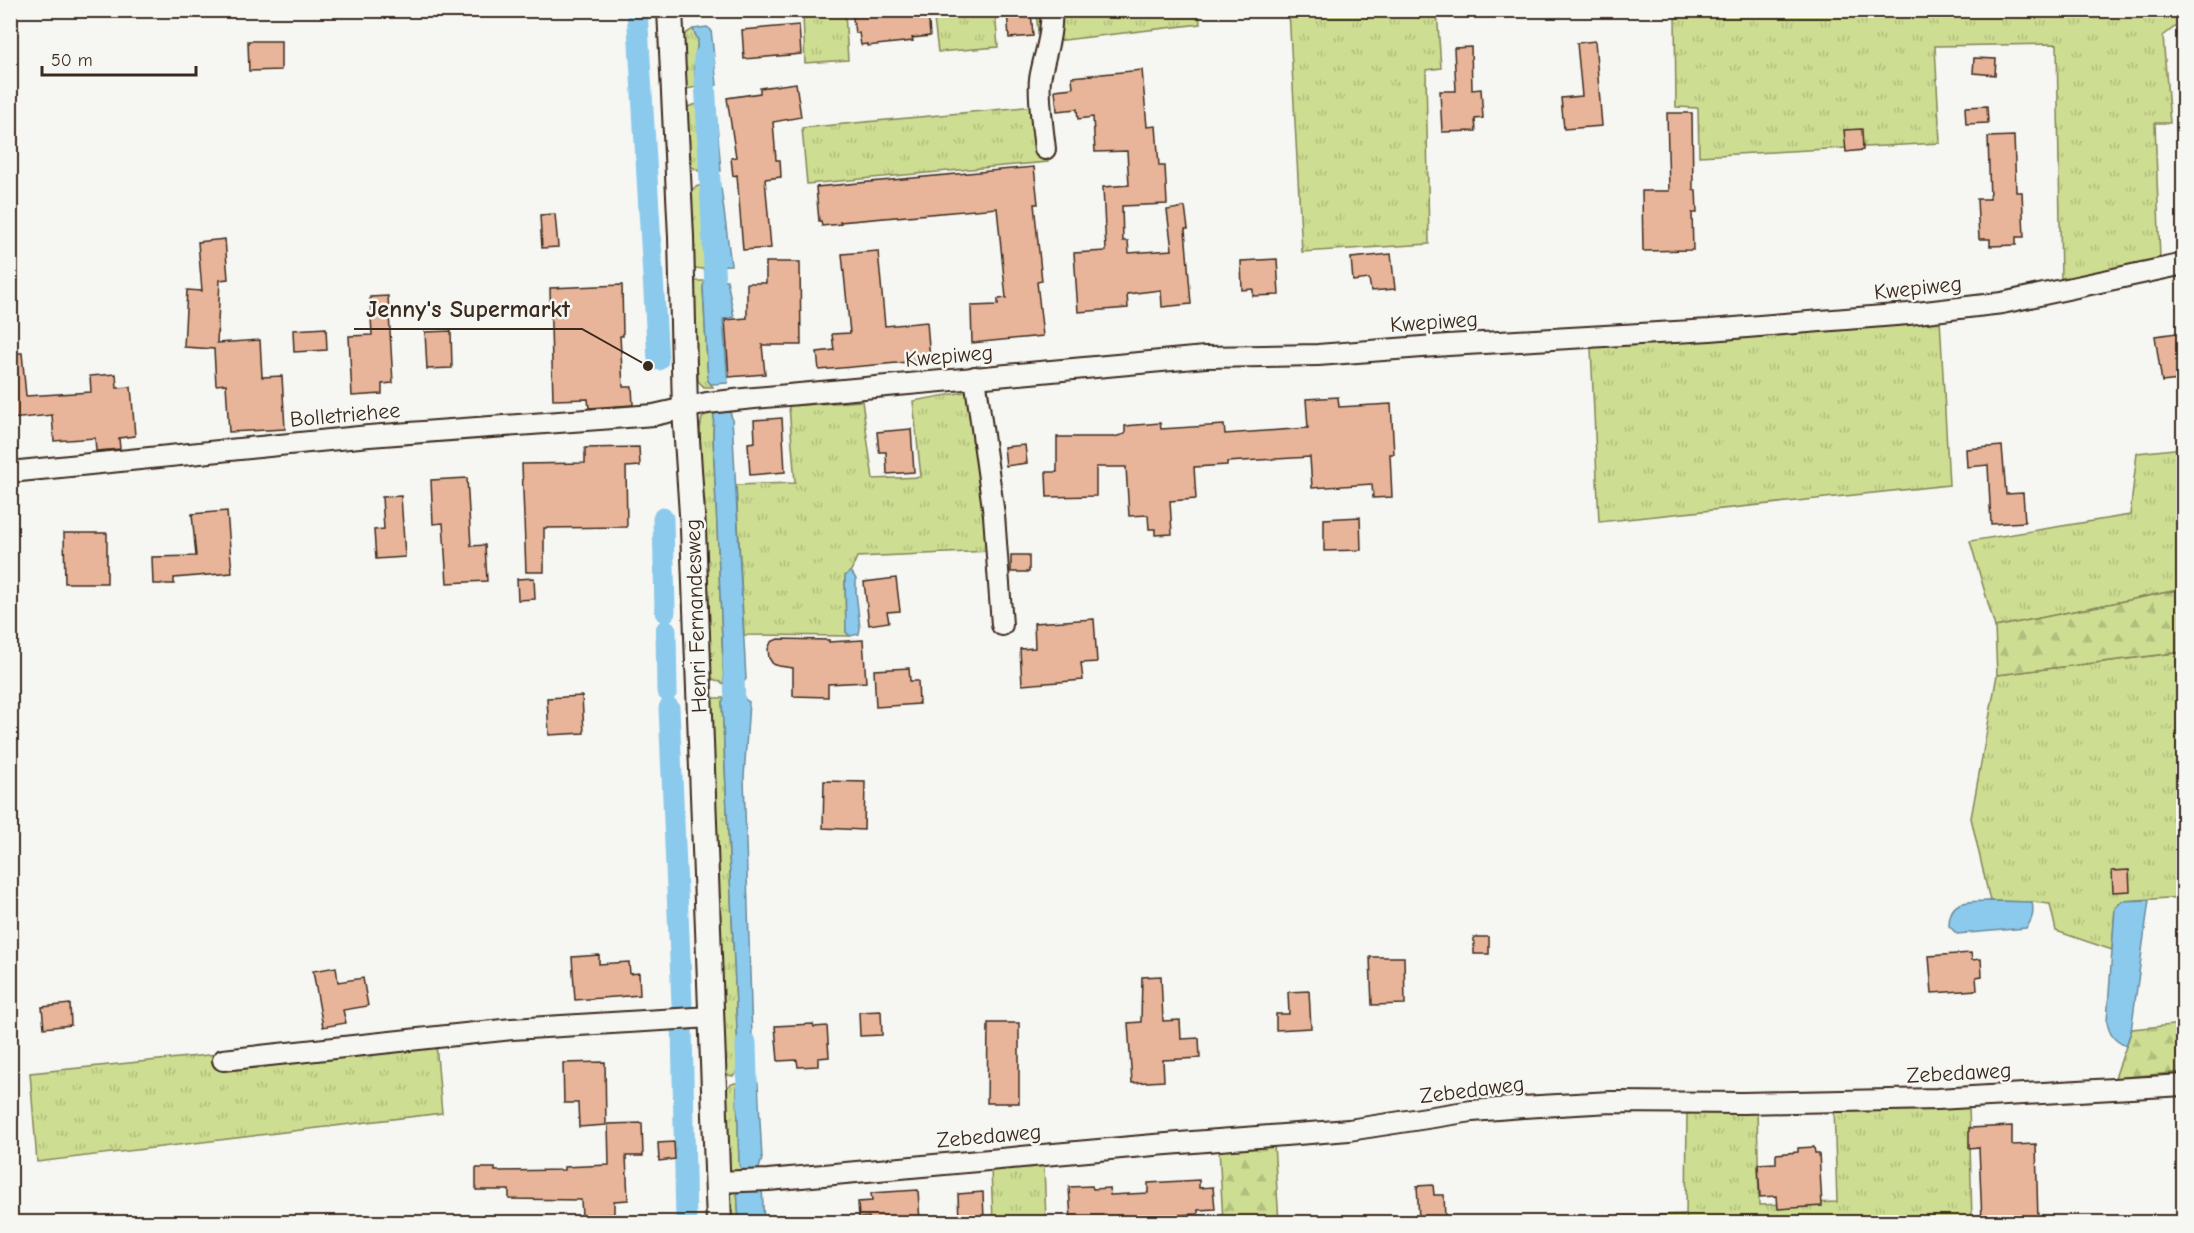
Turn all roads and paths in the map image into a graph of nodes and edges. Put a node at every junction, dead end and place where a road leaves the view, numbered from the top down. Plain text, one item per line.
1 (670, 10) edge
2 (1051, 10) edge
3 (1045, 149) dead end
4 (2184, 264) edge
5 (975, 377) junction
6 (696, 407) junction
7 (10, 472) edge
8 (1002, 626) dead end
9 (711, 1017) junction
10 (223, 1060) dead end
11 (2184, 1085) edge
12 (717, 1182) junction
13 (719, 1222) edge

1 - 6 street, Henri Fernandesweg
2 - 3 street
4 - 5 street, Kwepiweg
5 - 6 street, Kwepiweg
5 - 8 street
6 - 7 street, Bolletriehee
6 - 9 street, Henri Fernandesweg
9 - 10 street
9 - 12 street, Henri Fernandesweg
11 - 12 street, Zebedaweg
12 - 13 street, Henri Fernandesweg

